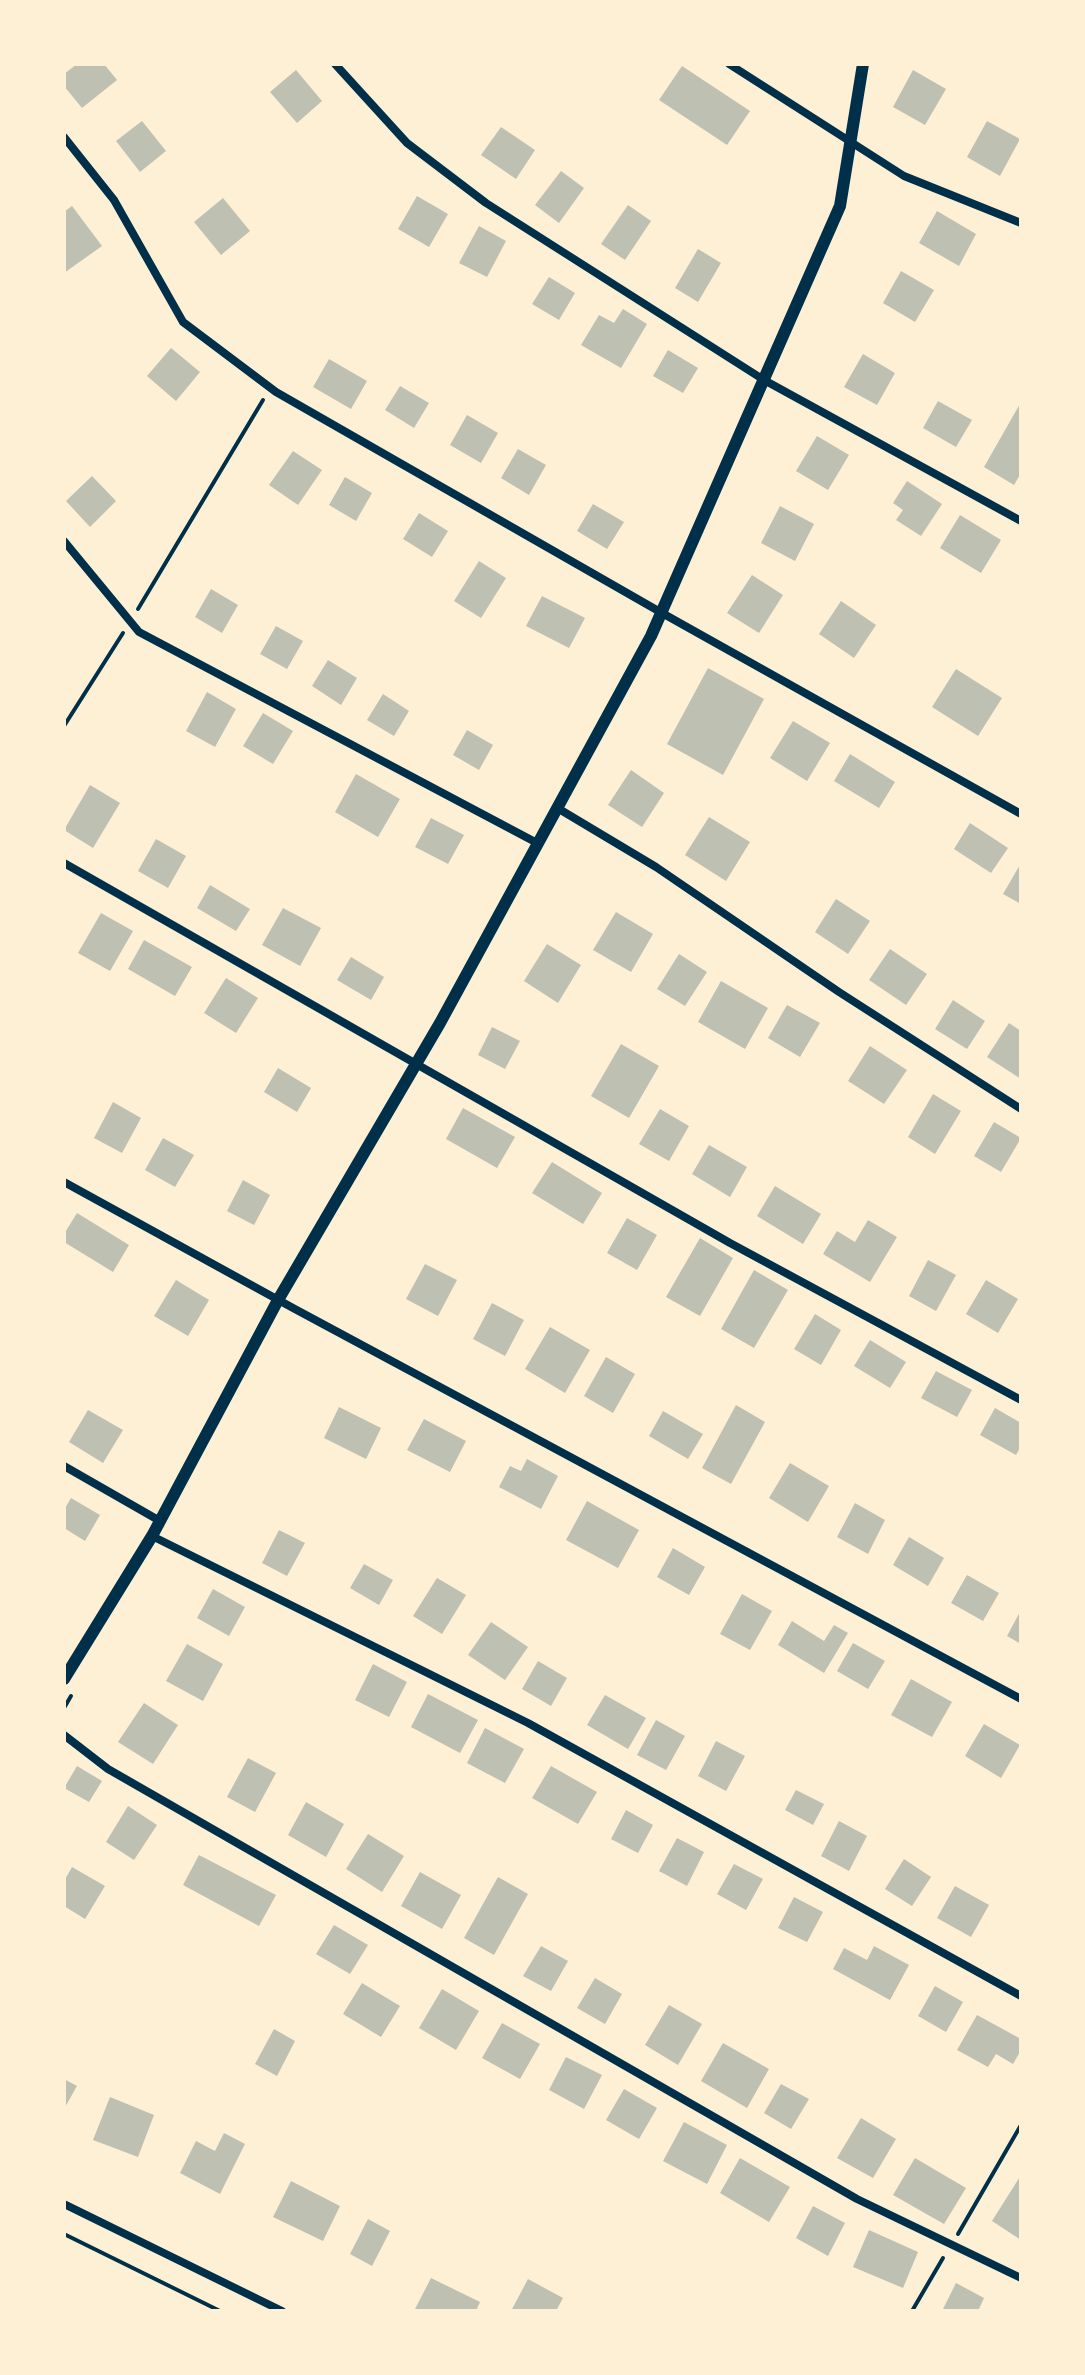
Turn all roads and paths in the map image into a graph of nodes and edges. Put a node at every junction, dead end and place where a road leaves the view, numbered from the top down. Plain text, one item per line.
1 (335, 64) edge
2 (729, 64) edge
3 (863, 64) edge
4 (64, 137) edge
5 (850, 142) junction
6 (1021, 223) edge
7 (764, 380) junction
8 (270, 388) junction
9 (1021, 521) edge
10 (64, 541) edge
11 (662, 613) junction
12 (131, 622) junction
13 (64, 726) edge
14 (559, 809) junction
15 (1021, 814) edge
16 (539, 844) junction
17 (64, 863) edge
18 (417, 1063) junction
19 (1021, 1109) edge
20 (64, 1182) edge
21 (278, 1300) junction
22 (1021, 1400) edge
23 (64, 1466) edge
24 (160, 1521) junction
25 (152, 1536) junction
26 (64, 1679) edge
27 (1021, 1699) edge
28 (64, 1735) edge
29 (1021, 1996) edge
30 (1021, 2125) edge
31 (64, 2204) edge
32 (64, 2234) edge
33 (952, 2243) junction
34 (1021, 2278) edge
35 (220, 2311) edge
36 (282, 2311) edge
37 (912, 2311) edge

1 - 7 street
2 - 5 street
3 - 5 street
4 - 8 street
5 - 6 street
5 - 7 street
7 - 9 street
7 - 11 street
8 - 11 street
8 - 12 path
10 - 12 street
11 - 14 street
11 - 15 street
12 - 13 path
12 - 16 street
14 - 16 street
14 - 19 street
16 - 18 street
17 - 18 street
18 - 21 street
18 - 22 street
20 - 21 street
21 - 24 street
21 - 27 street
23 - 24 street
24 - 25 street
25 - 26 street
25 - 29 street
28 - 33 street
30 - 33 path
31 - 36 street
32 - 35 path
33 - 34 street
33 - 37 path

